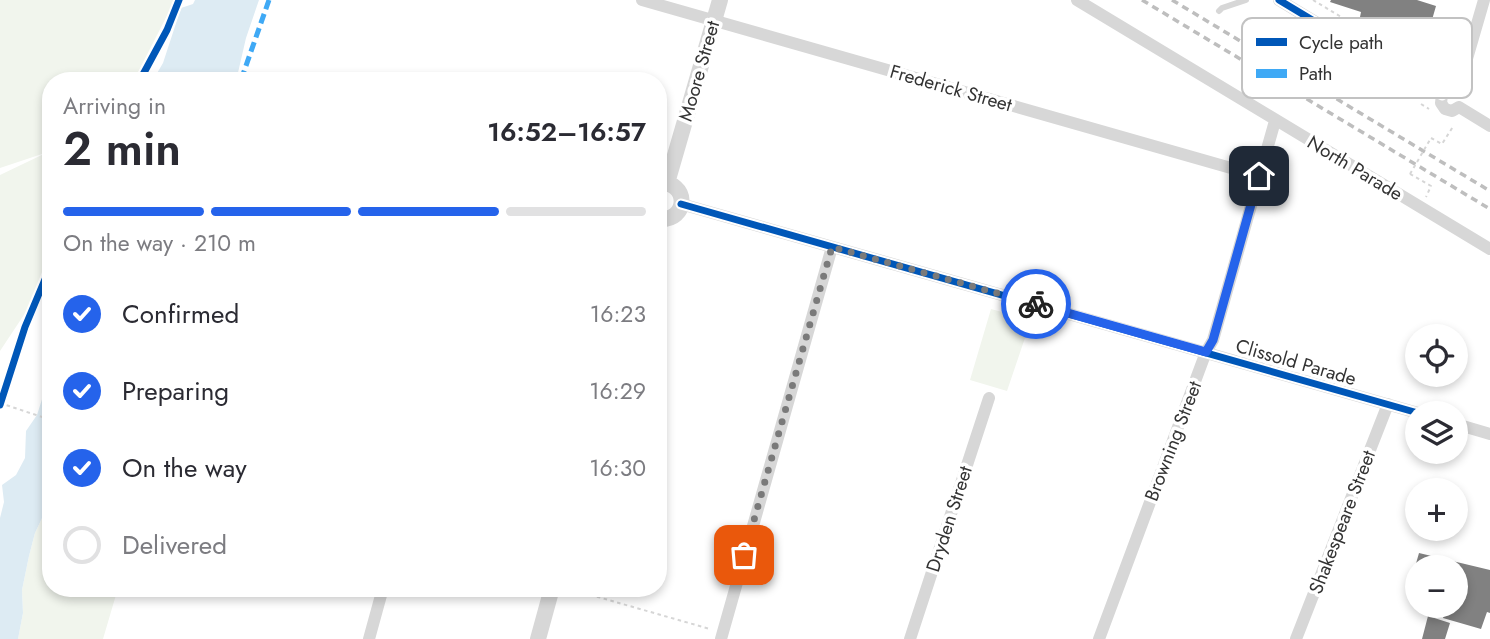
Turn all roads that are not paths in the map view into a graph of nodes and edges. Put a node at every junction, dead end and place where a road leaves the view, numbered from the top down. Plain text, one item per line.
1 (642, 0) edge
2 (720, 0) edge
3 (1077, 0) edge
4 (1247, 0) edge
5 (1484, 0) edge
6 (1282, 1) edge
7 (1219, 11) dead end
8 (1311, 18) edge
9 (714, 20) junction
10 (1472, 41) edge
11 (1442, 98) edge
12 (1460, 98) edge
13 (1459, 107) junction
14 (1275, 121) junction
15 (1490, 127) edge
16 (667, 170) edge
17 (1259, 176) junction
18 (667, 185) edge
19 (681, 204) junction
20 (667, 219) edge
21 (832, 247) junction
22 (1490, 249) edge
23 (1206, 352) junction
24 (989, 398) dead end
25 (1388, 404) junction
26 (1405, 409) edge
27 (1468, 428) edge
28 (1490, 434) edge
29 (381, 597) edge
30 (550, 597) edge
31 (722, 636) edge
32 (369, 639) edge
33 (538, 639) edge
34 (910, 639) edge
35 (1099, 639) edge
36 (1296, 639) edge

1 - 9 street, Frederick Street
2 - 9 street, Moore Street
3 - 14 street, North Parade
4 - 7 lane
5 - 10 street
6 - 8 street
9 - 16 street, Moore Street
9 - 17 street, Frederick Street
11 - 13 street
12 - 13 street
13 - 15 street
14 - 17 street, Browning Street
14 - 22 street, North Parade
17 - 23 street, Browning Street
18 - 19 street
19 - 20 street
19 - 21 street, Clissold Parade
21 - 23 street, Clissold Parade
21 - 31 street
23 - 25 street, Clissold Parade
23 - 35 street, Browning Street
24 - 34 street, Dryden Street
25 - 26 street, Clissold Parade
25 - 36 street, Shakespeare Street
27 - 28 street
29 - 32 street
30 - 33 street

